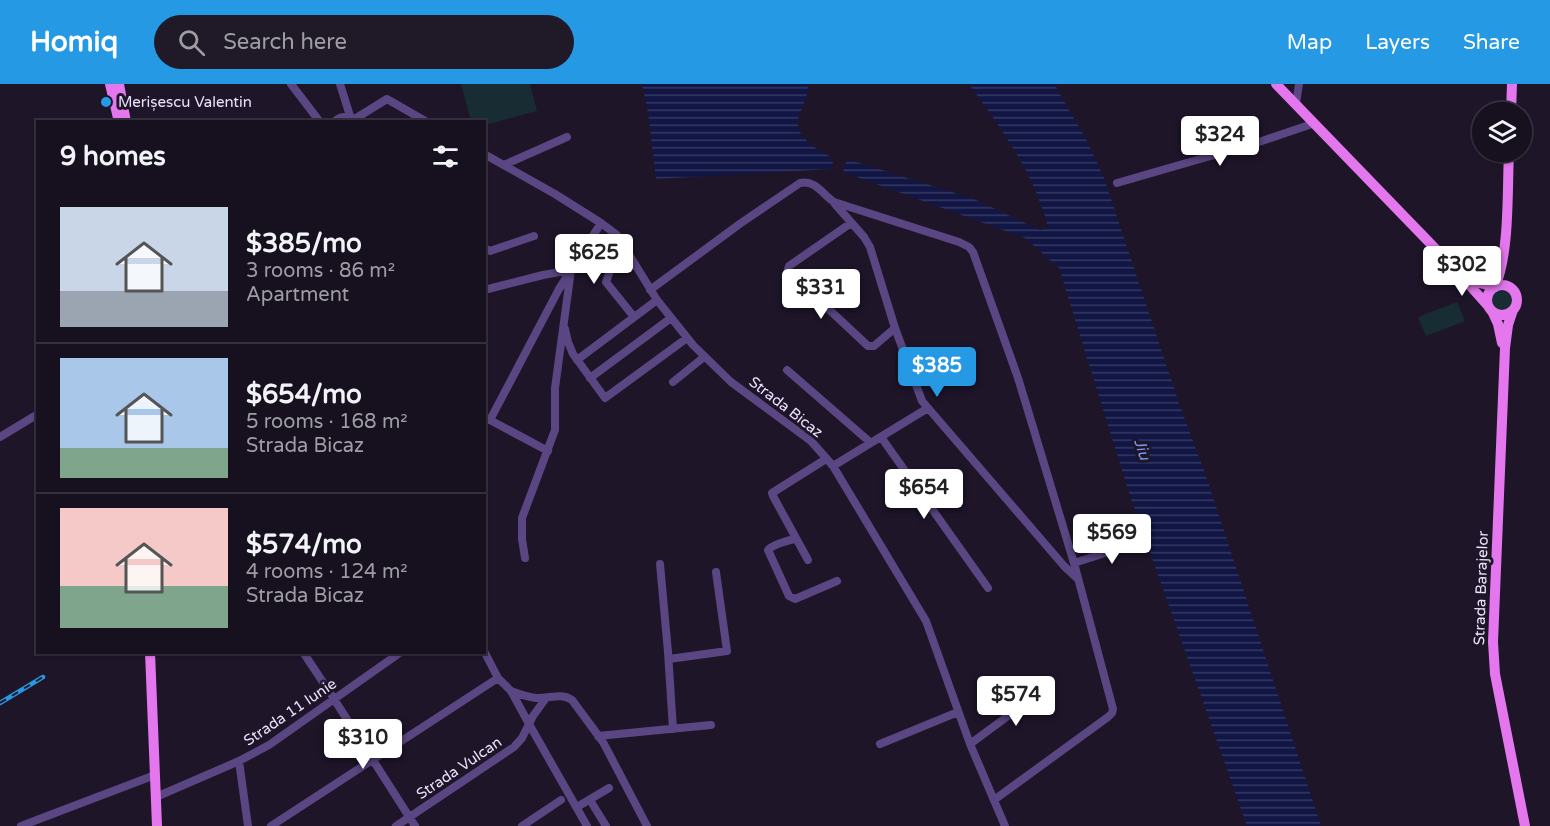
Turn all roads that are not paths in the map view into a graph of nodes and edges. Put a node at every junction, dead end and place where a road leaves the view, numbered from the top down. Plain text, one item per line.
1 (110, 84) edge
2 (119, 84) edge
3 (291, 84) edge
4 (340, 84) edge
5 (1276, 84) edge
6 (1299, 84) edge
7 (1512, 84) edge
8 (343, 97) junction
9 (1511, 102) edge
10 (1296, 104) junction
11 (337, 119) edge
12 (119, 120) edge
13 (126, 120) edge
14 (318, 120) edge
15 (354, 120) edge
16 (424, 120) edge
17 (1314, 123) junction
18 (567, 137) dead end
19 (486, 155) edge
20 (1509, 162) edge
21 (504, 165) junction
22 (1117, 183) dead end
23 (834, 202) junction
24 (601, 223) junction
25 (851, 223) junction
26 (534, 236) dead end
27 (621, 241) junction
28 (1505, 247) junction
29 (486, 249) edge
30 (572, 270) junction
31 (1457, 271) junction
32 (1495, 287) junction
33 (486, 289) edge
34 (1512, 289) junction
35 (650, 290) junction
36 (657, 300) junction
37 (1490, 309) junction
38 (1513, 310) junction
39 (634, 317) junction
40 (671, 318) junction
41 (564, 320) junction
42 (895, 328) junction
43 (687, 338) junction
44 (1505, 348) junction
45 (704, 357) junction
46 (577, 360) junction
47 (787, 370) dead end
48 (590, 378) junction
49 (673, 382) dead end
50 (928, 408) junction
51 (36, 415) edge
52 (487, 420) edge
53 (0, 435) edge
54 (881, 437) junction
55 (872, 443) junction
56 (548, 451) junction
57 (826, 459) junction
58 (833, 466) junction
59 (796, 538) junction
60 (1142, 542) dead end
61 (525, 558) dead end
62 (808, 561) dead end
63 (1074, 563) junction
64 (660, 564) dead end
65 (716, 572) dead end
66 (1078, 579) junction
67 (837, 581) dead end
68 (988, 588) dead end
69 (150, 654) edge
70 (304, 654) edge
71 (398, 654) edge
72 (486, 654) edge
73 (669, 660) junction
74 (498, 678) junction
75 (1046, 688) dead end
76 (512, 691) junction
77 (546, 698) junction
78 (334, 699) junction
79 (958, 712) junction
80 (529, 724) junction
81 (711, 725) dead end
82 (673, 729) junction
83 (598, 736) junction
84 (880, 744) dead end
85 (970, 744) junction
86 (372, 759) junction
87 (239, 761) junction
88 (155, 775) junction
89 (609, 788) dead end
90 (156, 797) junction
91 (561, 800) dead end
92 (590, 800) junction
93 (994, 800) junction
94 (577, 807) junction
95 (409, 817) junction
96 (21, 826) edge
97 (157, 826) edge
98 (248, 826) edge
99 (271, 826) edge
100 (396, 826) edge
101 (415, 826) edge
102 (522, 826) edge
103 (587, 826) edge
104 (606, 826) edge
105 (647, 826) edge
106 (1005, 826) edge
107 (1525, 826) edge

1 - 12 main road
2 - 13 main road
3 - 14 street
4 - 8 street
5 - 10 main road, Strada Barajelor
6 - 10 street
7 - 9 main road
8 - 11 street
8 - 15 street
10 - 17 main road, Strada Barajelor
11 - 15 street
15 - 16 street
17 - 22 street
17 - 31 main road, Strada Barajelor
18 - 21 street
19 - 21 street, Strada Bicaz
20 - 28 main road
21 - 24 street, Strada Bicaz
23 - 25 street
23 - 35 street
23 - 63 street
24 - 27 street, Strada Bicaz
24 - 30 street
25 - 42 street
25 - 42 street
26 - 29 street
27 - 35 street, Strada Bicaz
27 - 39 street
28 - 32 main road
28 - 34 main road
30 - 33 street
30 - 41 street
30 - 52 street
31 - 32 main road, Strada Barajelor
31 - 37 main road, Strada Barajelor
32 - 34 main road, Strada Barajelor
32 - 37 main road
34 - 38 main road, Strada Barajelor
35 - 36 street, Strada Bicaz
36 - 39 street
36 - 40 street, Strada Bicaz
37 - 38 main road
37 - 44 main road, Strada Barajelor
38 - 44 main road, Strada Barajelor
39 - 46 street
40 - 43 street, Strada Bicaz
40 - 48 street
41 - 46 street
41 - 56 street
42 - 50 street
43 - 45 street, Strada Bicaz
43 - 48 street
44 - 107 main road, Strada Barajelor
45 - 49 street
45 - 57 street, Strada Bicaz
46 - 48 street
47 - 55 street
50 - 54 street
50 - 66 street
51 - 53 street
52 - 56 street
54 - 55 street
54 - 68 street
55 - 58 street
56 - 61 street
57 - 58 street, Strada Bicaz
57 - 59 street
58 - 79 street, Strada Bicaz
59 - 62 street
59 - 67 street
60 - 63 street
63 - 66 street
64 - 73 street
65 - 73 street
66 - 93 street
69 - 88 main road
70 - 78 street
71 - 78 street, Strada 11 Iunie
72 - 74 street
73 - 82 street
74 - 76 street
74 - 86 street
75 - 85 street
76 - 77 street
76 - 80 street
77 - 80 street, Strada Vulcan
77 - 83 street
78 - 86 street
78 - 87 street, Strada 11 Iunie
79 - 84 street
79 - 85 street, Strada Bicaz
80 - 94 street
80 - 95 street, Strada Vulcan
81 - 82 street
82 - 83 street
83 - 105 street
85 - 93 street, Strada Bicaz
86 - 95 street
86 - 99 street
87 - 90 street, Strada 11 Iunie
87 - 98 street
88 - 90 main road
88 - 96 street
89 - 92 street
90 - 97 main road
91 - 102 street
92 - 94 street
92 - 104 street
93 - 106 street, Strada Bicaz
94 - 103 street
95 - 100 street, Strada Vulcan
95 - 101 street

